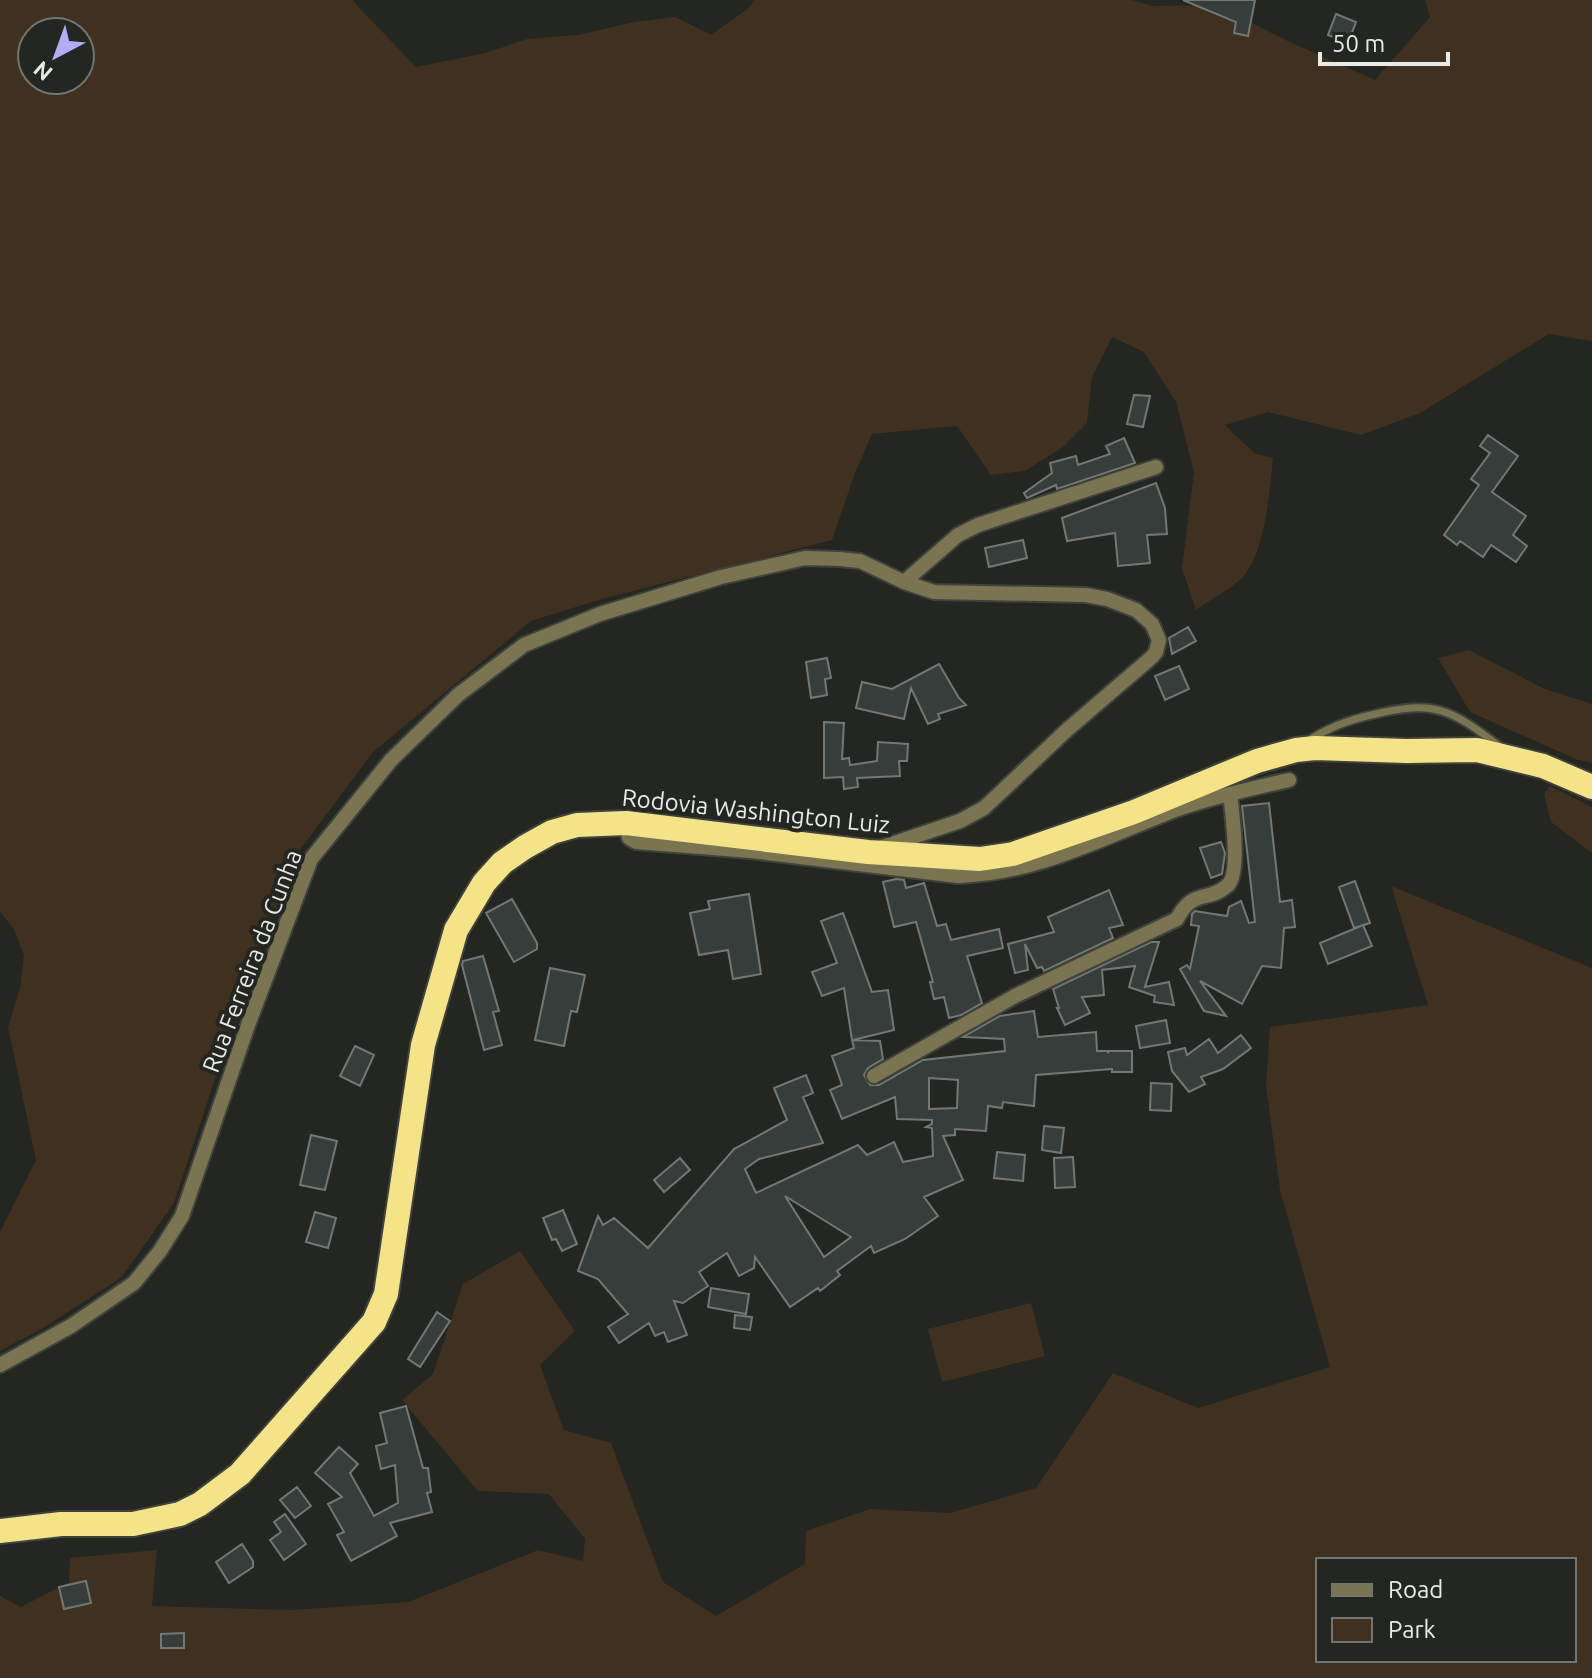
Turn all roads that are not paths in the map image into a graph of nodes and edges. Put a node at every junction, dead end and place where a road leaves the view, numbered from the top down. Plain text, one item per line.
1 (1156, 467) dead end
2 (904, 582) junction
3 (1306, 749) junction
4 (1516, 759) junction
5 (1289, 780) dead end
6 (1592, 787) edge
7 (1230, 794) junction
8 (1180, 800) junction
9 (751, 845) junction
10 (868, 852) junction
11 (874, 1076) dead end
12 (0, 1365) edge
13 (0, 1531) edge

1 - 2 street
2 - 10 street, Rua Ferreira da Cunha
2 - 12 street, Rua Ferreira da Cunha
3 - 4 highway, Rodovia Washington Luiz
3 - 4 lane
3 - 8 highway, Rodovia Washington Luiz
4 - 6 highway, Rodovia Washington Luiz
5 - 7 street
7 - 8 street
7 - 11 street
8 - 9 street
8 - 10 highway, Rodovia Washington Luiz
9 - 10 highway, Rodovia Washington Luiz
9 - 13 highway, Rodovia Washington Luiz

